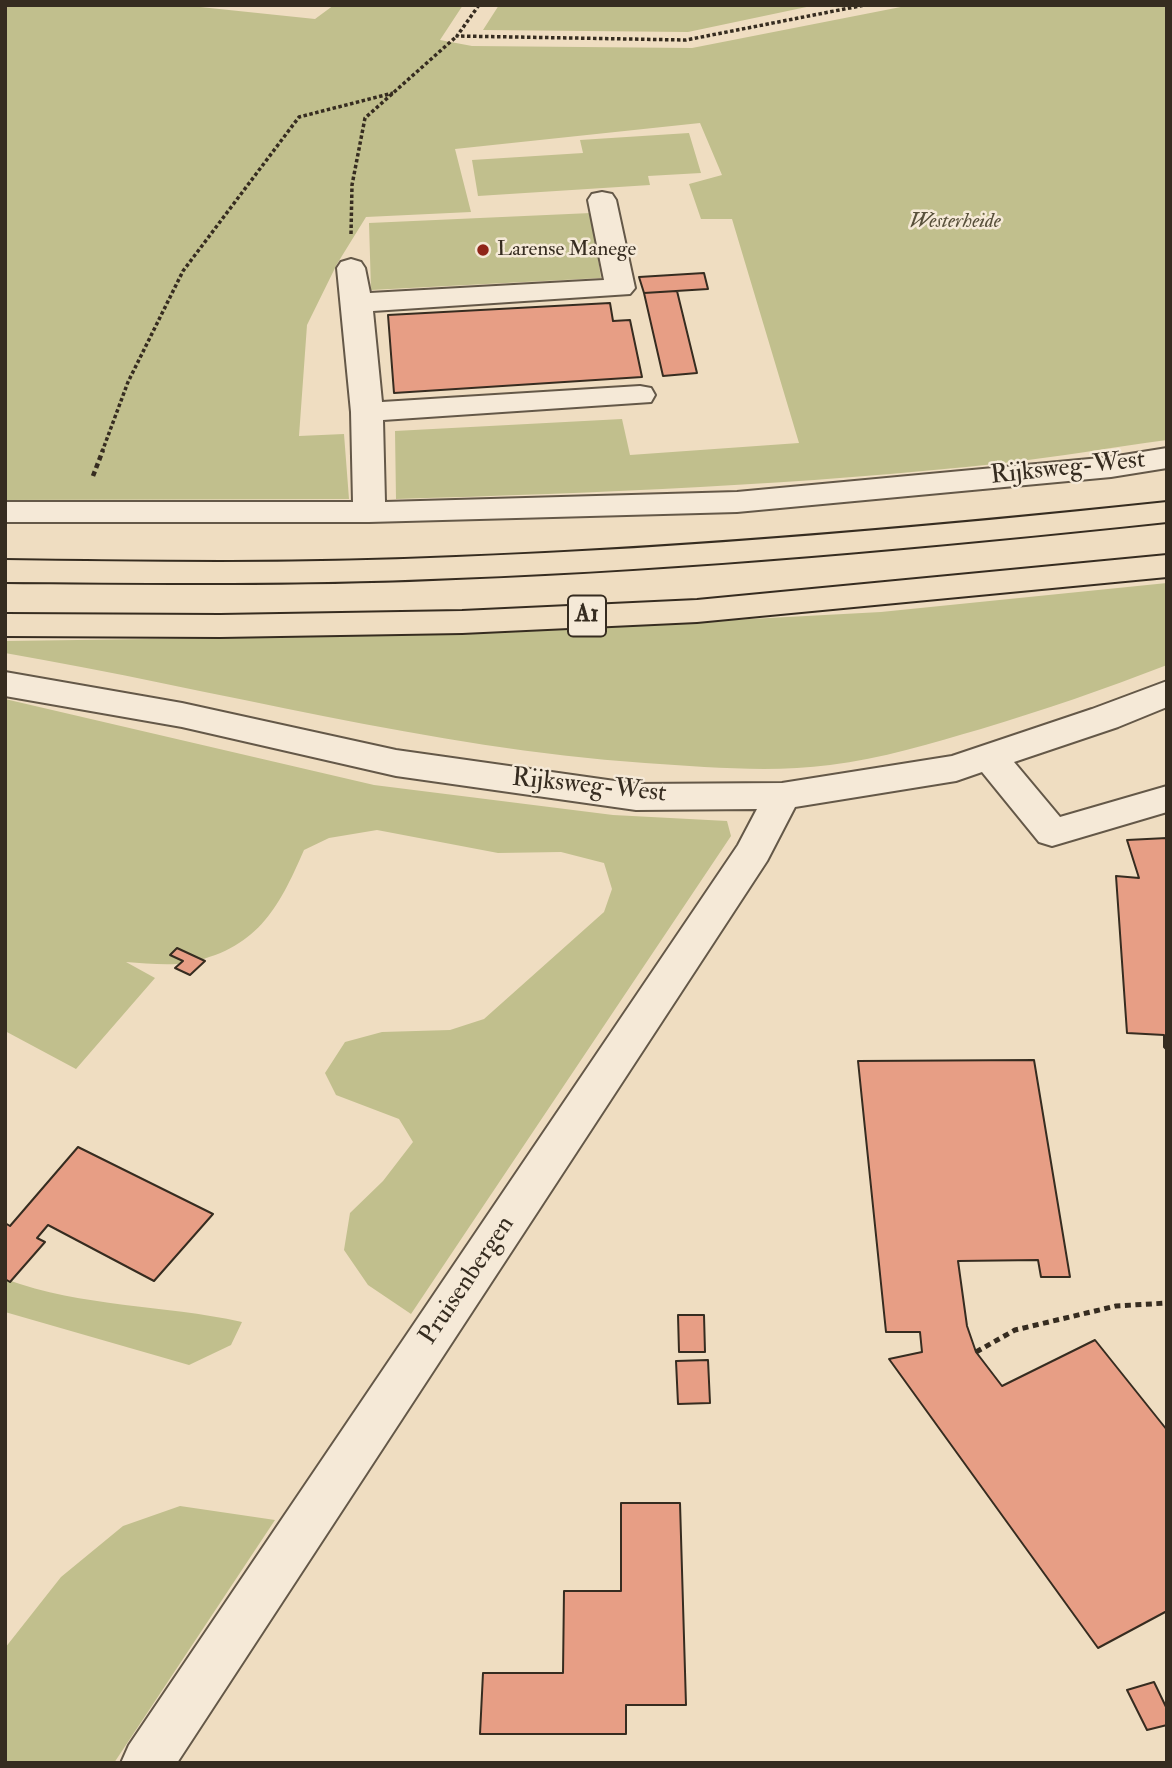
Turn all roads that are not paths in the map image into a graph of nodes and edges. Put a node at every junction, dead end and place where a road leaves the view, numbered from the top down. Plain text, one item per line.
1 (602, 200) dead end
2 (351, 268) road end
3 (357, 303) junction
4 (640, 395) dead end
5 (367, 412) junction
6 (1167, 458) edge
7 (5, 512) edge
8 (369, 512) junction
9 (1167, 512) edge
10 (1167, 566) edge
11 (5, 571) edge
12 (5, 625) edge
13 (5, 684) edge
14 (1167, 692) edge
15 (990, 757) junction
16 (782, 796) junction
17 (1167, 799) edge
18 (147, 1763) edge

1 - 3 street
2 - 3 street
3 - 5 street
4 - 5 street
5 - 8 street
6 - 8 street, Rijksweg-West
7 - 8 street, Rijksweg-West
9 - 11 highway, A1
10 - 12 highway, A1
13 - 16 street, Rijksweg-West
14 - 15 street, Rijksweg-West
15 - 16 street, Rijksweg-West
15 - 17 street
16 - 18 street, Pruisenbergen

